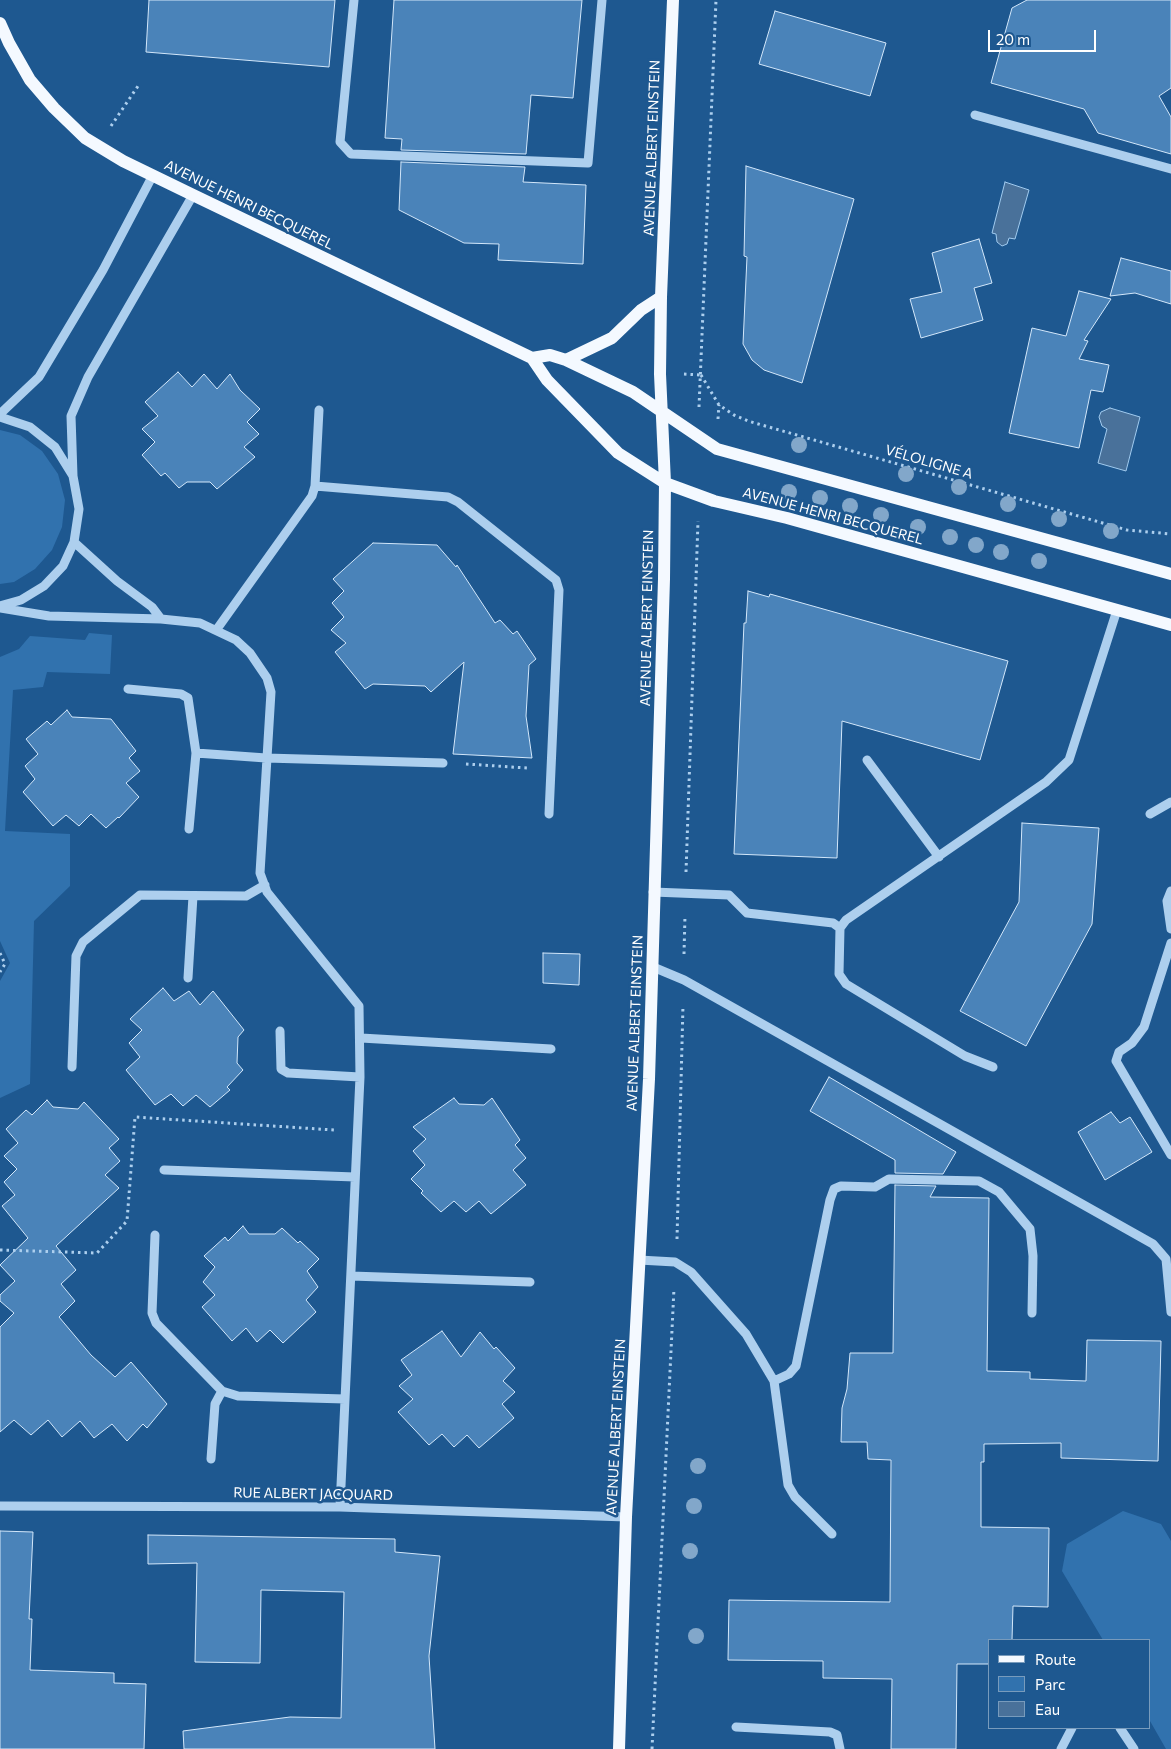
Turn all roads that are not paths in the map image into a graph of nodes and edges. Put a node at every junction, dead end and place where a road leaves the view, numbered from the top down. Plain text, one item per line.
1 (354, 0) edge
2 (602, 0) edge
3 (673, 0) edge
4 (0, 22) edge
5 (975, 115) dead end
6 (1171, 169) edge
7 (153, 175) junction
8 (193, 195) junction
9 (661, 297) junction
10 (532, 358) junction
11 (566, 360) junction
12 (319, 410) dead end
13 (661, 412) junction
14 (0, 416) edge
15 (72, 476) junction
16 (665, 483) junction
17 (315, 486) junction
18 (74, 542) junction
19 (1171, 574) edge
20 (0, 607) edge
21 (1117, 610) junction
22 (161, 619) junction
23 (1171, 625) edge
24 (216, 629) junction
25 (128, 689) dead end
26 (196, 752) junction
27 (266, 758) junction
28 (867, 760) dead end
29 (443, 763) road end
30 (1171, 802) edge
31 (549, 814) dead end
32 (1150, 814) dead end
33 (189, 829) dead end
34 (939, 857) junction
35 (265, 885) junction
36 (1171, 891) edge
37 (653, 892) junction
38 (192, 896) junction
39 (840, 928) junction
40 (1171, 929) edge
41 (1171, 944) edge
42 (653, 967) junction
43 (188, 978) dead end
44 (280, 1030) dead end
45 (361, 1038) junction
46 (551, 1049) dead end
47 (72, 1067) dead end
48 (993, 1067) dead end
49 (360, 1077) junction
50 (1171, 1155) edge
51 (164, 1170) dead end
52 (355, 1177) junction
53 (155, 1235) dead end
54 (639, 1260) junction
55 (351, 1276) junction
56 (530, 1282) dead end
57 (1171, 1312) edge
58 (1032, 1313) dead end
59 (774, 1381) junction
60 (222, 1391) junction
61 (345, 1399) junction
62 (211, 1458) dead end
63 (0, 1506) edge
64 (340, 1507) junction
65 (626, 1517) junction
66 (832, 1534) dead end
67 (736, 1727) dead end
68 (1071, 1729) edge
69 (1121, 1729) edge
70 (620, 1749) edge
71 (840, 1749) edge
72 (1061, 1749) edge
73 (1134, 1749) edge

1 - 2 street
3 - 9 main road, AVENUE ALBERT EINSTEIN
4 - 7 main road, AVENUE HENRI BECQUEREL
5 - 6 street
7 - 8 main road, AVENUE HENRI BECQUEREL
7 - 14 street
8 - 10 main road, AVENUE HENRI BECQUEREL
8 - 15 street
9 - 11 main road
9 - 13 main road, AVENUE ALBERT EINSTEIN
10 - 11 main road, AVENUE HENRI BECQUEREL
10 - 16 main road, AVENUE HENRI BECQUEREL
11 - 13 main road, AVENUE HENRI BECQUEREL
12 - 17 street
13 - 16 main road, AVENUE ALBERT EINSTEIN
13 - 19 main road, AVENUE HENRI BECQUEREL
14 - 15 street
15 - 18 street
16 - 21 main road, AVENUE HENRI BECQUEREL
16 - 37 main road, AVENUE ALBERT EINSTEIN
17 - 24 street
17 - 31 street
18 - 20 street
18 - 22 street
20 - 22 street
21 - 23 main road, AVENUE HENRI BECQUEREL
21 - 34 street
22 - 24 street
24 - 27 street
25 - 26 street
26 - 27 street
26 - 33 street
27 - 29 street
27 - 35 street
28 - 34 street
30 - 32 street
34 - 39 street
35 - 38 street
35 - 45 street
36 - 40 street
37 - 39 street
37 - 42 main road, AVENUE ALBERT EINSTEIN
38 - 43 street
38 - 47 street
39 - 48 street
41 - 50 street
42 - 54 main road, AVENUE ALBERT EINSTEIN
42 - 57 street
44 - 49 street
45 - 46 street
45 - 49 street
49 - 52 street
51 - 52 street
52 - 55 street
53 - 60 street
54 - 59 street
54 - 65 main road, AVENUE ALBERT EINSTEIN
55 - 56 street
55 - 61 street
58 - 59 street
59 - 66 street
60 - 61 street
60 - 62 street
61 - 64 street
63 - 64 street, RUE ALBERT JACQUARD
64 - 65 street, RUE ALBERT JACQUARD
65 - 70 main road, AVENUE ALBERT EINSTEIN
67 - 71 street
68 - 72 street
69 - 73 street

